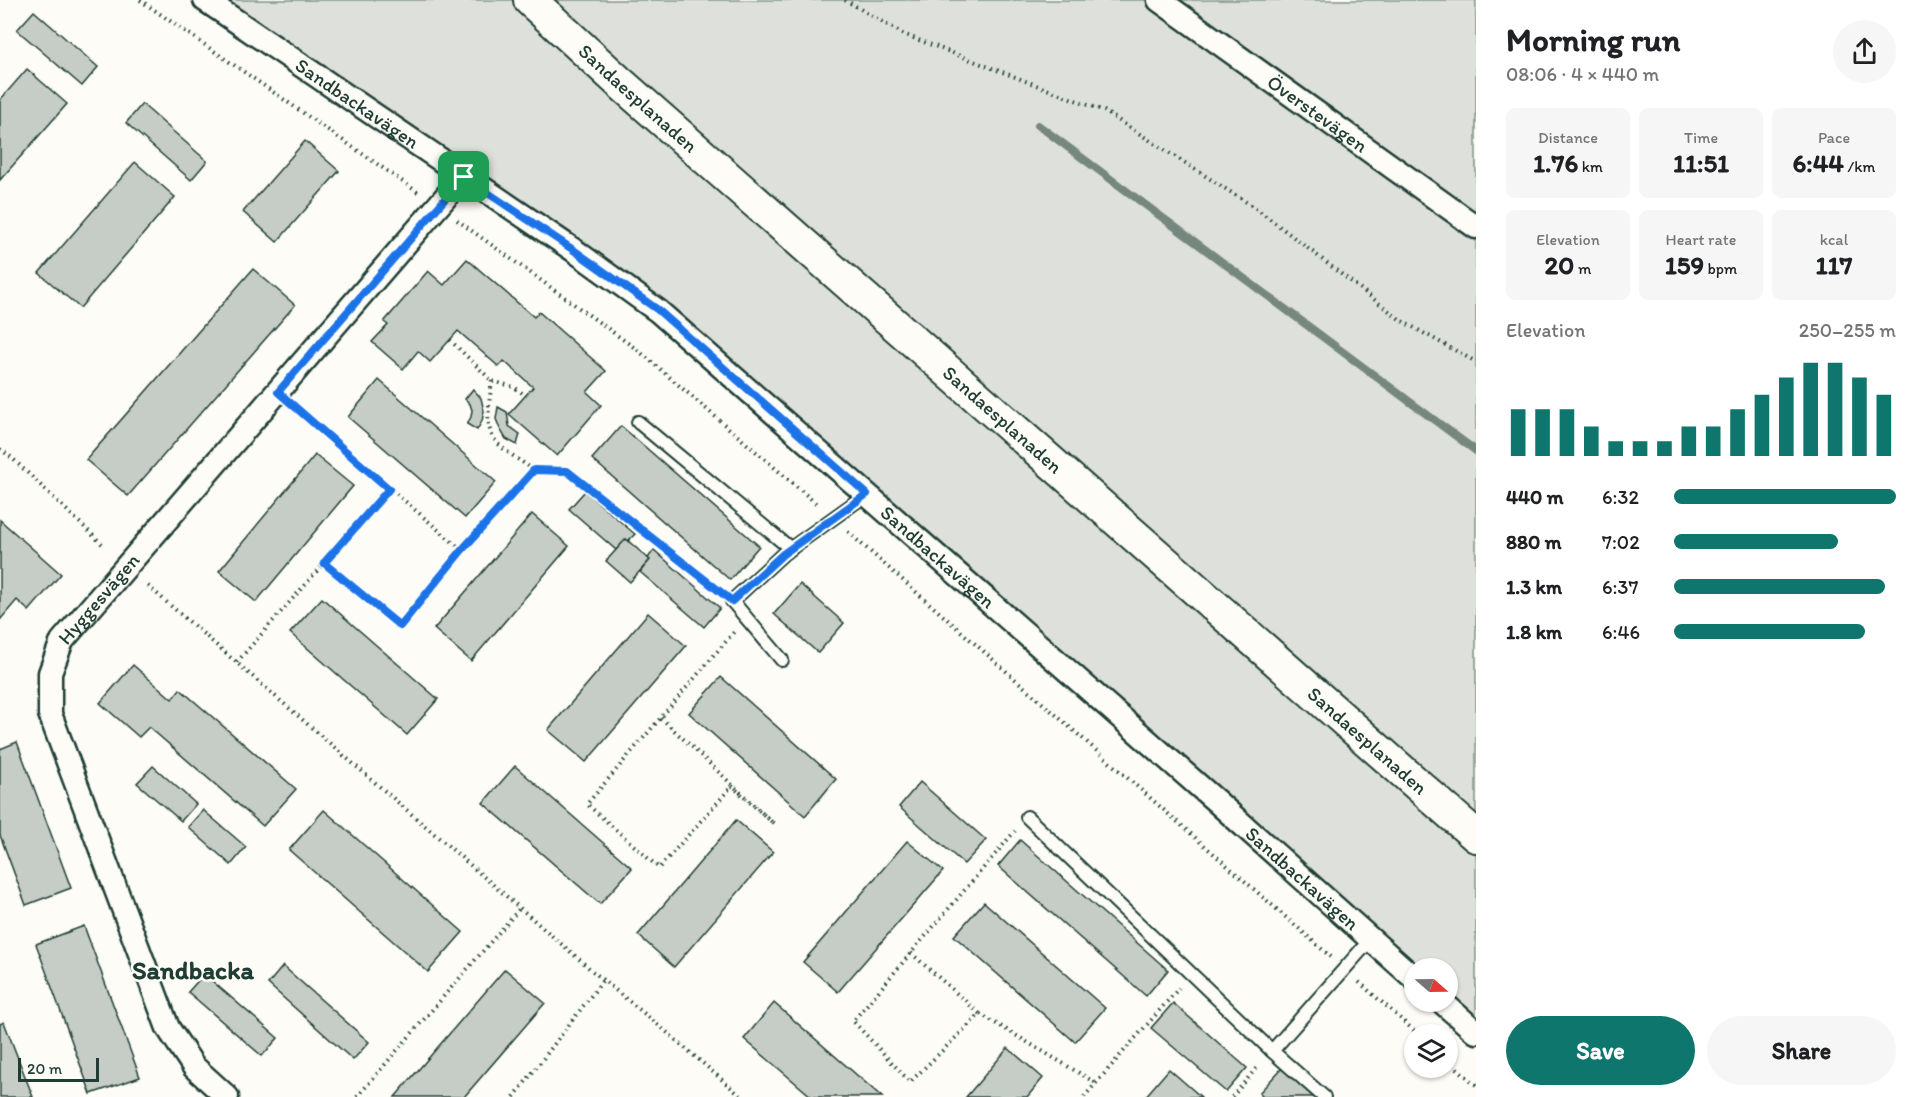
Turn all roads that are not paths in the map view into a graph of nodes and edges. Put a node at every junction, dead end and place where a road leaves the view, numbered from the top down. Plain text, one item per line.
1 (205, 0) edge
2 (530, 0) edge
3 (1159, 0) edge
4 (464, 177) junction
5 (1476, 227) edge
6 (638, 422) dead end
7 (867, 494) junction
8 (791, 549) junction
9 (782, 660) dead end
10 (1027, 817) road end
11 (1476, 836) edge
12 (1370, 940) junction
13 (1404, 969) edge
14 (1453, 1012) edge
15 (1476, 1032) edge
16 (1272, 1051) junction
17 (226, 1097) edge
18 (1324, 1097) edge

1 - 4 street, Sandbackavägen
2 - 11 main road, Sandaesplanaden
3 - 5 street, Överstevägen
4 - 7 street, Sandbackavägen
4 - 17 street, Hyggesvägen
6 - 8 lane
7 - 8 lane
7 - 12 street, Sandbackavägen
8 - 9 lane
10 - 16 lane
12 - 13 street, Sandbackavägen
12 - 16 lane
14 - 15 street
16 - 18 lane

